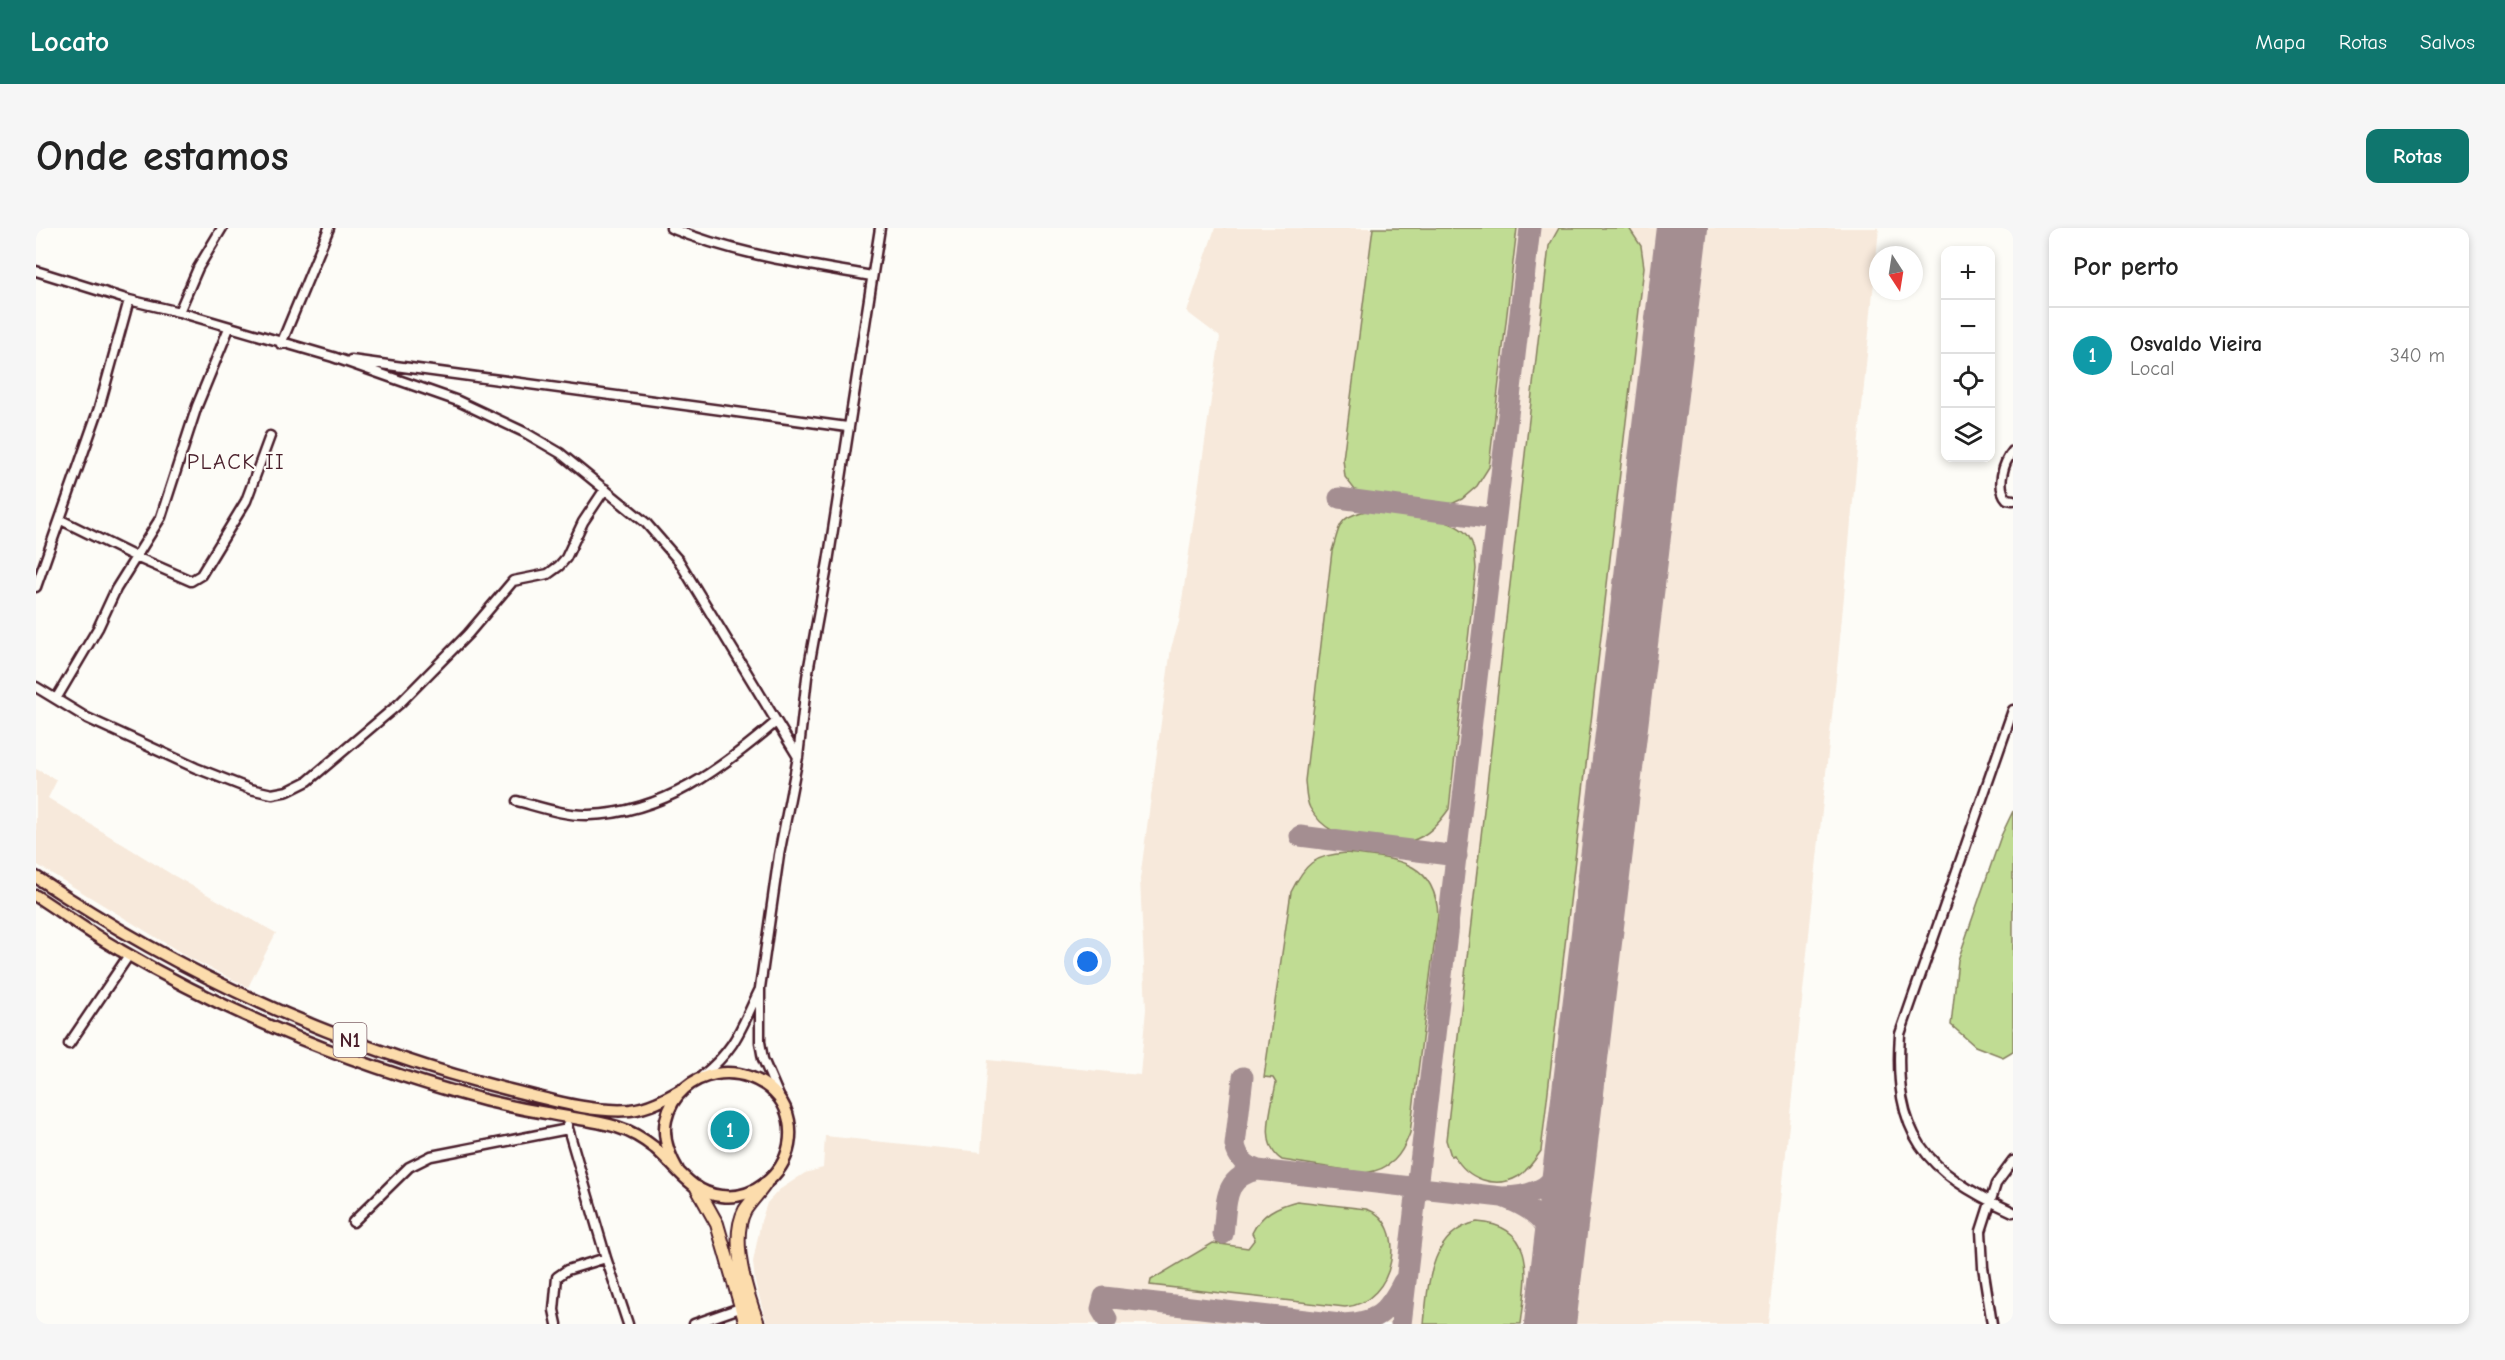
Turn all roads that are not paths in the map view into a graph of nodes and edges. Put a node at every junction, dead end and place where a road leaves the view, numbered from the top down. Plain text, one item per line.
1 (222, 228) edge
2 (328, 228) edge
3 (671, 228) edge
4 (880, 228) edge
5 (36, 272) edge
6 (872, 276) junction
7 (129, 300) junction
8 (179, 312) junction
9 (229, 328) junction
10 (282, 344) junction
11 (333, 357) junction
12 (848, 427) junction
13 (270, 436) dead end
14 (2013, 451) edge
15 (605, 489) junction
16 (2013, 500) edge
17 (61, 520) junction
18 (136, 557) junction
19 (36, 586) edge
20 (36, 687) edge
21 (56, 699) junction
22 (2013, 710) edge
23 (776, 722) junction
24 (798, 757) junction
25 (517, 801) dead end
26 (36, 877) edge
27 (36, 896) edge
28 (129, 956) junction
29 (760, 988) junction
30 (69, 1044) dead end
31 (700, 1078) junction
32 (689, 1085) junction
33 (780, 1099) junction
34 (564, 1116) junction
35 (568, 1129) junction
36 (2013, 1161) edge
37 (679, 1173) junction
38 (765, 1184) junction
39 (697, 1188) junction
40 (1991, 1202) junction
41 (2013, 1212) edge
42 (353, 1222) dead end
43 (606, 1258) junction
44 (740, 1308) junction
45 (557, 1324) edge
46 (628, 1324) edge
47 (694, 1324) edge
48 (746, 1324) edge
49 (758, 1324) edge
50 (1992, 1324) edge

1 - 8 street
2 - 10 street
3 - 6 street
4 - 6 street
5 - 7 street
6 - 12 street
7 - 8 street
7 - 17 street
8 - 9 street
9 - 10 street
9 - 18 street
10 - 11 street
11 - 12 street
11 - 15 street
12 - 24 street
13 - 18 street
14 - 16 street
15 - 21 street
15 - 23 street
17 - 18 street
17 - 19 street
18 - 21 street
20 - 21 street
22 - 40 street
23 - 24 street
23 - 25 street
24 - 29 street
26 - 32 main road, N1
27 - 28 main road, N1
28 - 30 street
28 - 34 main road, N1
29 - 31 street
29 - 33 street
31 - 32 main road
31 - 33 main road
32 - 37 main road
33 - 38 main road
34 - 35 street
34 - 37 main road, N1
35 - 42 street
35 - 43 street
36 - 40 street
37 - 39 main road
38 - 39 main road
38 - 49 highway
39 - 44 highway
40 - 41 street
40 - 50 street
43 - 45 street
43 - 46 street
44 - 47 street
44 - 48 highway

